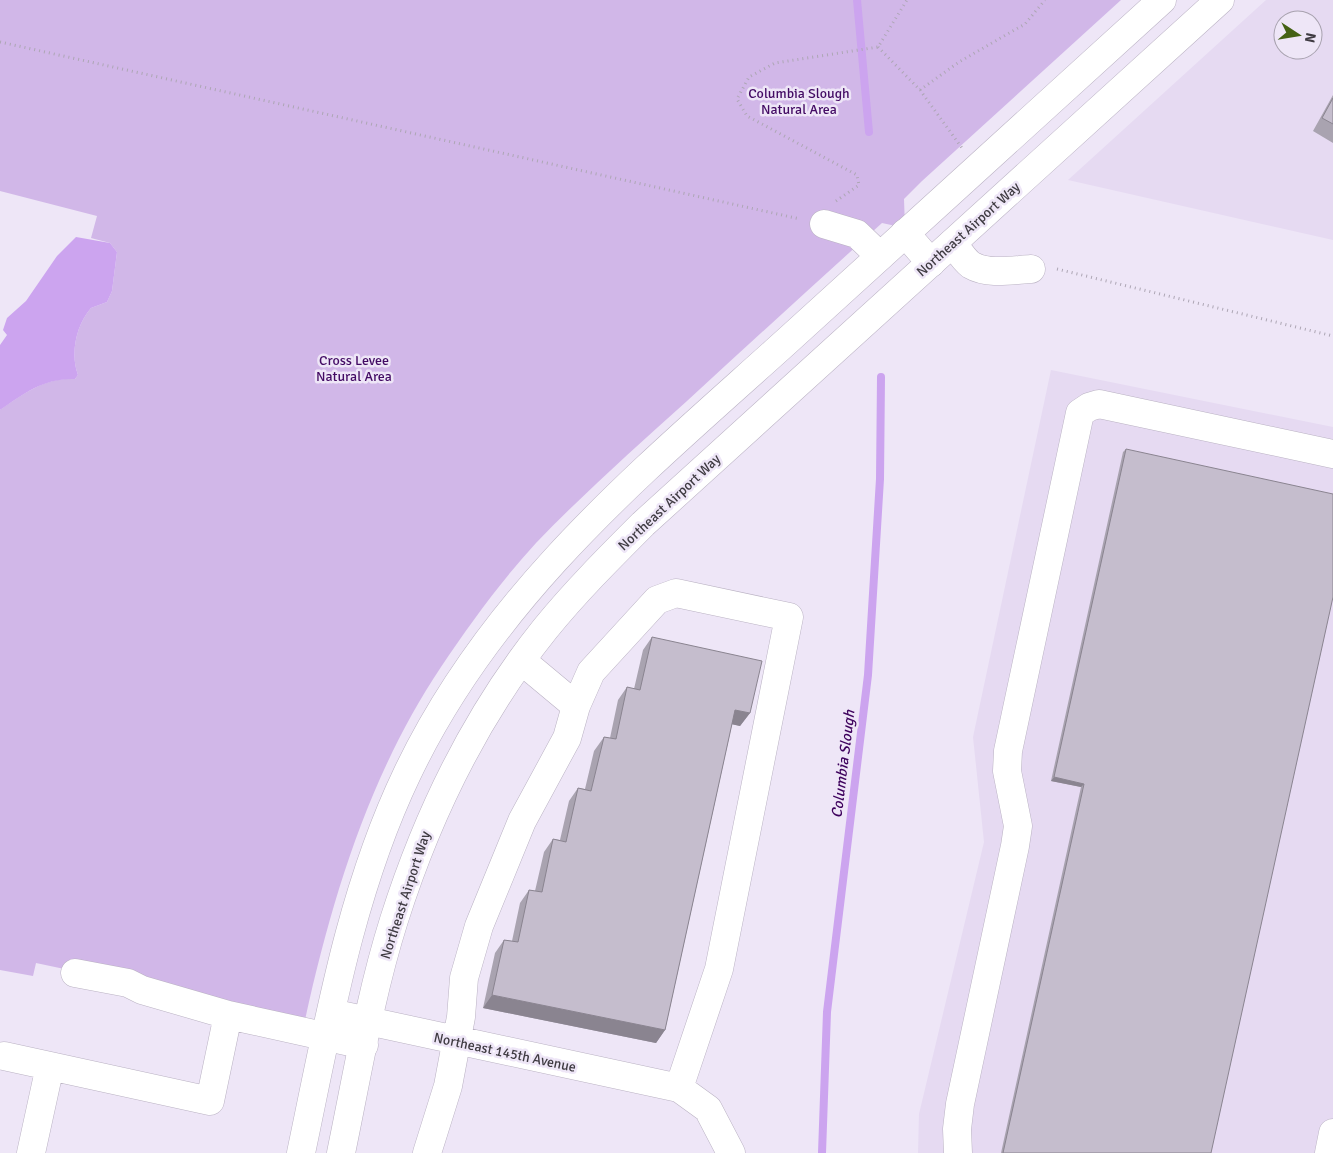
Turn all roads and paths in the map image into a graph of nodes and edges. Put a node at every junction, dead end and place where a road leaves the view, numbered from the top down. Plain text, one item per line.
1 (907, 0) edge
2 (1045, 0) edge
3 (1162, 0) edge
4 (1220, 0) edge
5 (0, 42) edge
6 (878, 47) junction
7 (920, 90) junction
8 (977, 167) junction
9 (824, 224) junction
10 (905, 233) junction
11 (953, 243) junction
12 (880, 256) junction
13 (931, 263) junction
14 (1031, 269) joint
15 (1333, 336) edge
16 (1333, 454) edge
17 (522, 660) junction
18 (576, 706) junction
19 (75, 973) dead end
20 (228, 1015) junction
21 (328, 1025) junction
22 (366, 1034) junction
23 (457, 1042) junction
24 (4, 1056) dead end
25 (50, 1066) junction
26 (679, 1088) junction
27 (1333, 1133) edge
28 (31, 1153) edge
29 (301, 1153) edge
30 (341, 1153) edge
31 (427, 1153) edge
32 (731, 1153) edge
33 (958, 1153) edge
34 (1329, 1153) edge

1 - 6 path
2 - 7 path
3 - 8 main road
4 - 11 main road, Northeast Airport Way
5 - 9 path
6 - 7 path
6 - 9 path
7 - 8 path
8 - 10 main road
9 - 12 main road
10 - 12 main road
10 - 13 main road
11 - 13 main road, Northeast Airport Way
11 - 14 main road
12 - 21 main road
13 - 17 main road, Northeast Airport Way
14 - 15 path
16 - 33 main road
17 - 18 main road
17 - 22 main road, Northeast Airport Way
18 - 23 main road
18 - 26 main road
19 - 20 main road, Northeast 145th Avenue
20 - 21 main road, Northeast 145th Avenue
20 - 25 main road
21 - 22 main road, Northeast 145th Avenue
21 - 29 main road
22 - 23 main road, Northeast 145th Avenue
22 - 30 main road, Northeast Airport Way
23 - 26 main road, Northeast 145th Avenue
23 - 31 main road
24 - 25 main road
25 - 28 main road
26 - 32 main road
27 - 34 main road

